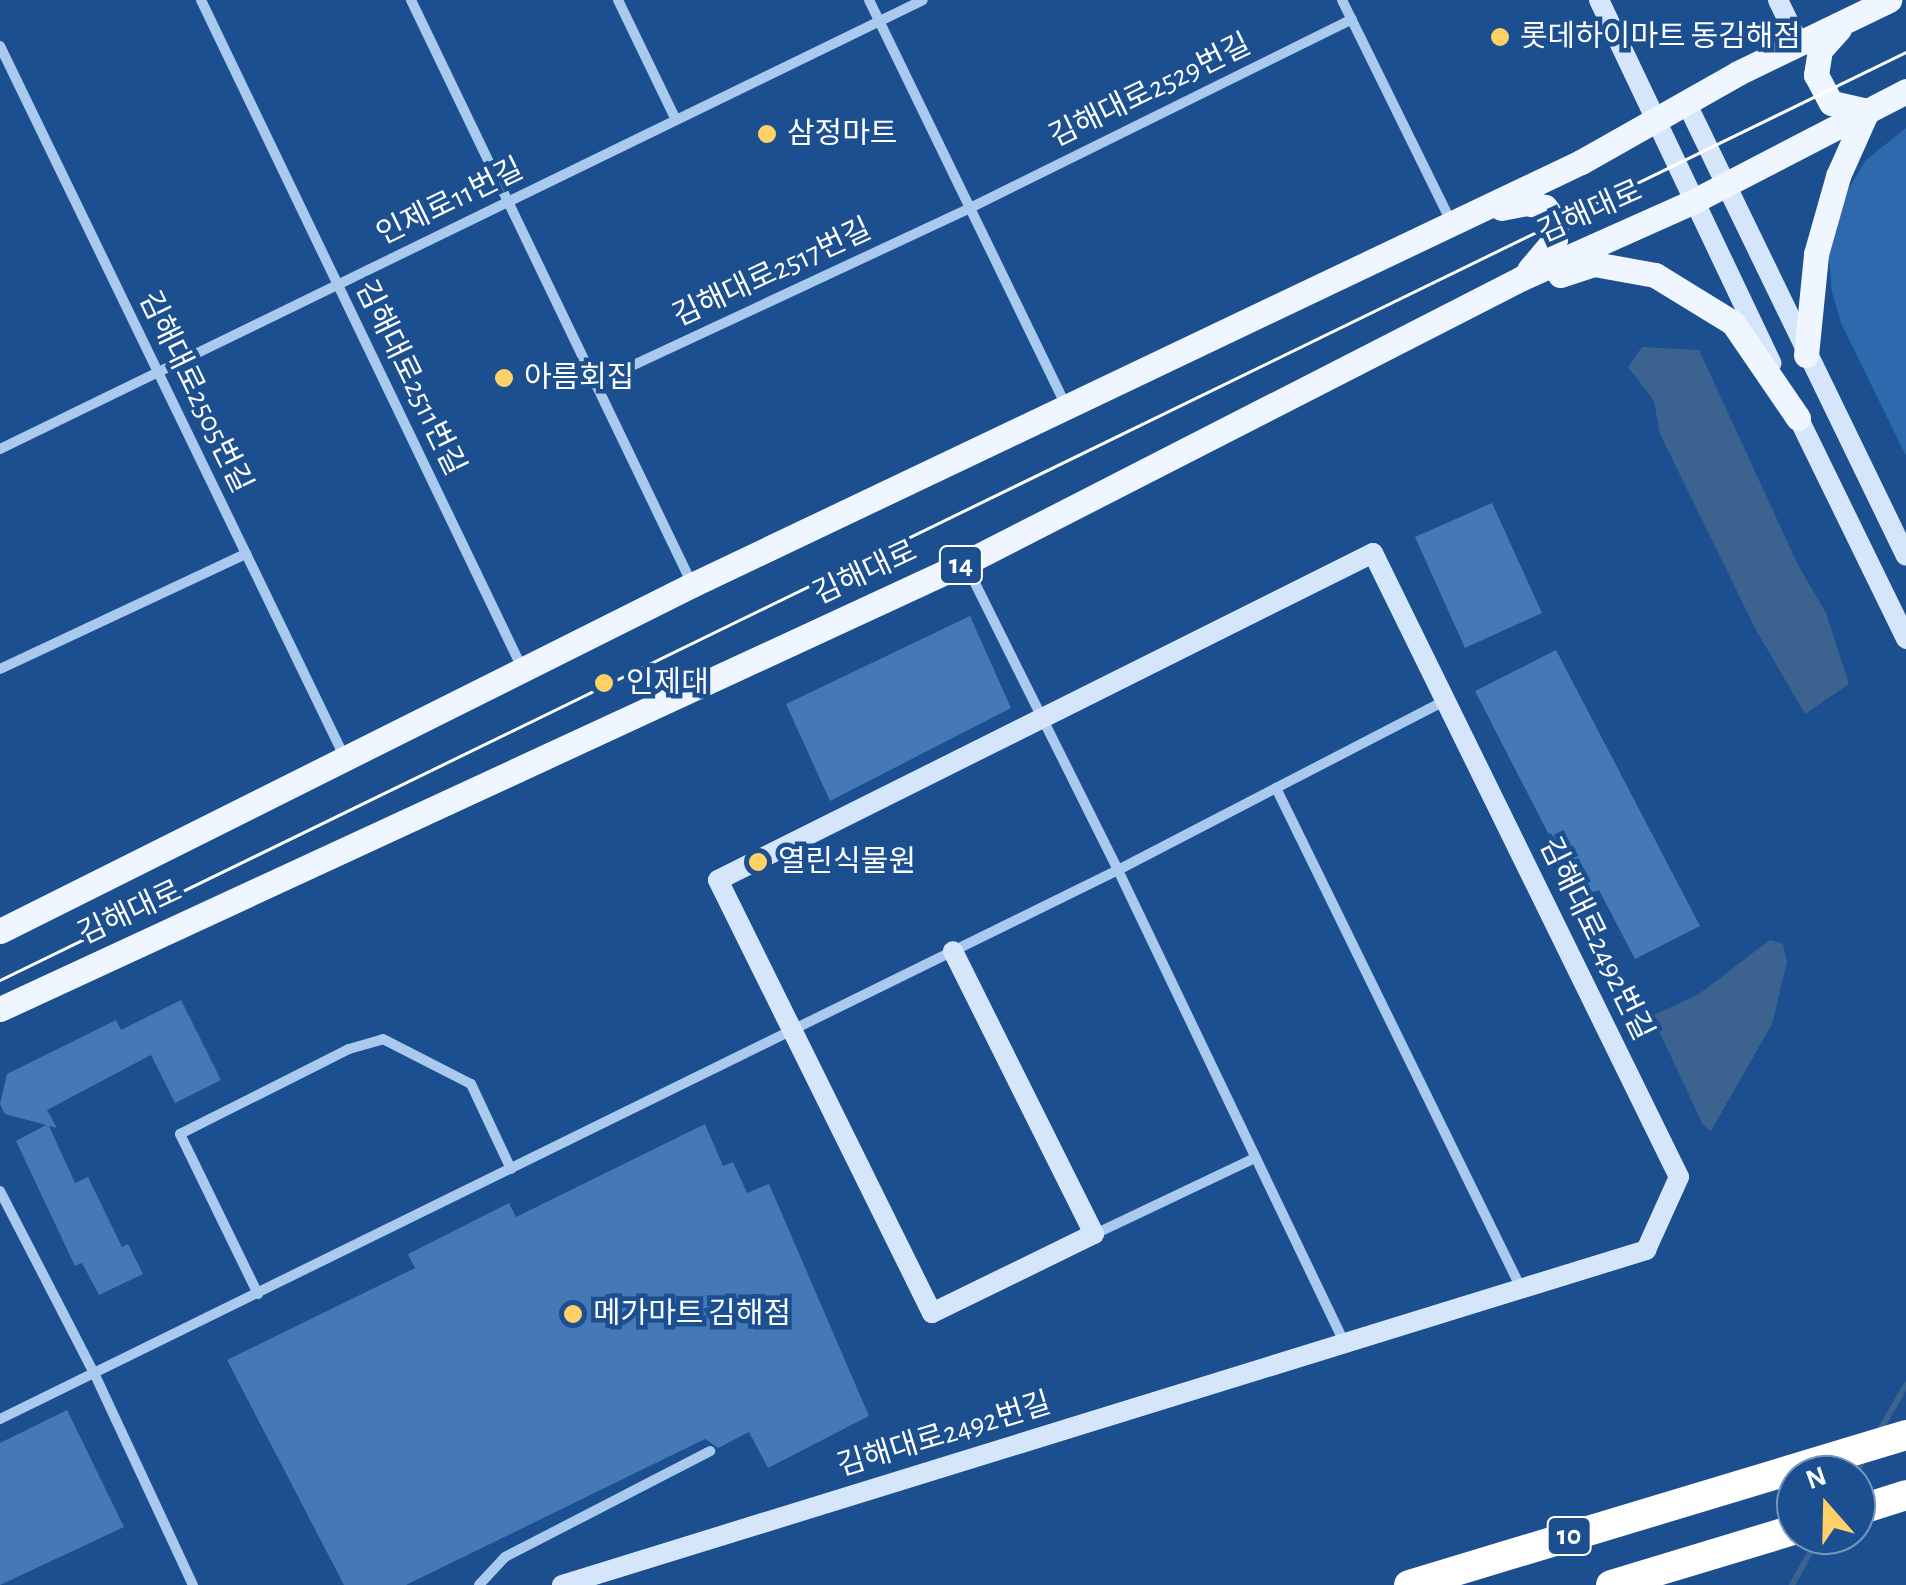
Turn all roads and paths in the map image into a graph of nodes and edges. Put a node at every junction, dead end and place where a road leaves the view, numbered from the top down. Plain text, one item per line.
1 (201, 0) edge
2 (411, 0) edge
3 (618, 0) edge
4 (869, 0) edge
5 (923, 0) edge
6 (1342, 0) edge
7 (1599, 0) edge
8 (1778, 0) edge
9 (1889, 0) edge
10 (1352, 19) junction
11 (1847, 20) junction
12 (879, 21) junction
13 (1799, 43) junction
14 (0, 46) edge
15 (1906, 90) edge
16 (1686, 102) junction
17 (1866, 111) junction
18 (676, 120) junction
19 (1656, 120) junction
20 (1726, 186) junction
21 (508, 202) junction
22 (1692, 202) junction
23 (970, 208) junction
24 (1460, 219) junction
25 (1522, 278) junction
26 (338, 284) junction
27 (1474, 302) junction
28 (1806, 355) junction
29 (158, 372) junction
30 (595, 384) junction
31 (1065, 404) junction
32 (1798, 418) junction
33 (0, 449) edge
34 (246, 554) junction
35 (1906, 556) edge
36 (965, 563) junction
37 (692, 585) junction
38 (1906, 639) edge
39 (0, 669) edge
40 (522, 670) junction
41 (1446, 700) junction
42 (1042, 716) junction
43 (346, 759) junction
44 (1276, 788) junction
45 (1118, 870) junction
46 (0, 931) edge
47 (953, 951) junction
48 (0, 1009) edge
49 (793, 1030) junction
50 (1255, 1158) junction
51 (511, 1169) junction
52 (0, 1190) edge
53 (1094, 1234) junction
54 (1521, 1288) junction
55 (258, 1294) junction
56 (1344, 1342) junction
57 (95, 1374) junction
58 (0, 1419) edge
59 (1906, 1434) edge
60 (710, 1452) dead end
61 (1776, 1535) edge
62 (193, 1585) edge
63 (480, 1585) edge
64 (562, 1585) edge
65 (1409, 1585) edge
66 (1611, 1585) edge

1 - 26 street, 김해대로2511번길
2 - 21 street
3 - 18 street
4 - 12 street
5 - 12 street, 인제로11번길
6 - 10 street
7 - 19 street
8 - 13 street
9 - 11 main road, 김해대로
10 - 23 street, 김해대로2529번길
10 - 24 street
11 - 13 main road, 김해대로
11 - 17 main road
12 - 18 street, 인제로11번길
12 - 23 street
13 - 16 main road, 김해대로
14 - 29 street, 김해대로2505번길
15 - 17 main road, 김해대로 / 14
16 - 19 main road, 김해대로
16 - 20 street
17 - 20 main road, 김해대로 / 14
17 - 28 main road
18 - 21 street, 인제로11번길
19 - 22 street
19 - 24 main road, 김해대로
20 - 22 main road, 김해대로 / 14
20 - 28 street
21 - 26 street, 인제로11번길
21 - 30 street
22 - 25 main road, 김해대로 / 14
22 - 32 street
23 - 30 street, 김해대로2517번길
23 - 31 street
24 - 25 main road
24 - 31 main road, 김해대로
25 - 27 main road, 김해대로 / 14
26 - 29 street, 인제로11번길
26 - 40 street, 김해대로2511번길
27 - 32 main road
27 - 36 main road, 김해대로 / 14
28 - 35 street
29 - 33 street, 인제로11번길
29 - 34 street, 김해대로2505번길
30 - 37 street
31 - 37 main road, 김해대로
32 - 38 street
34 - 39 street
34 - 43 street, 김해대로2505번길
36 - 42 street
36 - 48 main road, 김해대로 / 14
37 - 40 main road, 김해대로
40 - 43 main road, 김해대로
41 - 42 street, 김해대로2492번길
41 - 44 street
41 - 54 street, 김해대로2492번길
42 - 45 street
42 - 49 street, 김해대로2492번길
43 - 46 main road, 김해대로
44 - 45 street
44 - 54 street
45 - 47 street
45 - 50 street
47 - 49 street
47 - 53 street
49 - 51 street
49 - 53 street, 김해대로2492번길
50 - 53 street, 김해대로2492번길
50 - 56 street
51 - 55 street
51 - 55 street
52 - 57 street
54 - 56 street, 김해대로2492번길
55 - 57 street
56 - 64 street, 김해대로2492번길
57 - 58 street
57 - 62 street
59 - 65 highway, 10
60 - 63 street
61 - 66 highway, 10

